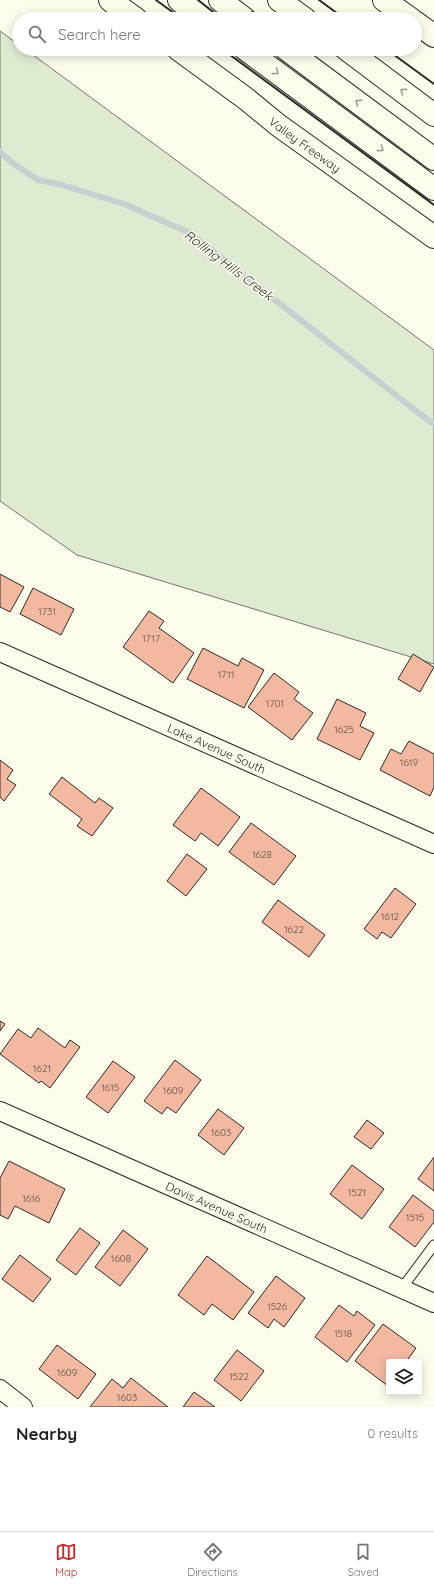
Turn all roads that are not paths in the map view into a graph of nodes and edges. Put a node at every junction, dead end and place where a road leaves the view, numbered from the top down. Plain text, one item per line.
1 (110, 0) edge
2 (179, 0) edge
3 (220, 0) edge
4 (279, 0) edge
5 (392, 2) edge
6 (126, 12) edge
7 (195, 12) edge
8 (236, 12) edge
9 (295, 12) edge
10 (403, 12) edge
11 (422, 27) edge
12 (434, 36) edge
13 (188, 56) edge
14 (254, 56) edge
15 (295, 56) edge
16 (355, 56) edge
17 (434, 115) edge
18 (278, 125) junction
19 (434, 159) edge
20 (434, 189) edge
21 (434, 237) edge
22 (434, 251) edge
23 (0, 652) edge
24 (434, 844) edge
25 (0, 1111) edge
26 (434, 1245) edge
27 (402, 1288) junction
28 (434, 1303) edge
29 (0, 1389) edge
30 (24, 1407) edge

1 - 6 main road
2 - 7 main road
3 - 8 main road
4 - 9 main road
5 - 10 main road
11 - 12 main road
13 - 18 main road, Valley Freeway
14 -> 20 main road
19 -> 15 main road
17 -> 16 main road
18 - 21 main road, Valley Freeway
18 - 22 main road
23 - 24 street, Lake Avenue South
25 - 27 street, Davis Avenue South
26 - 27 lane
27 - 28 street, Davis Avenue South
29 - 30 street

